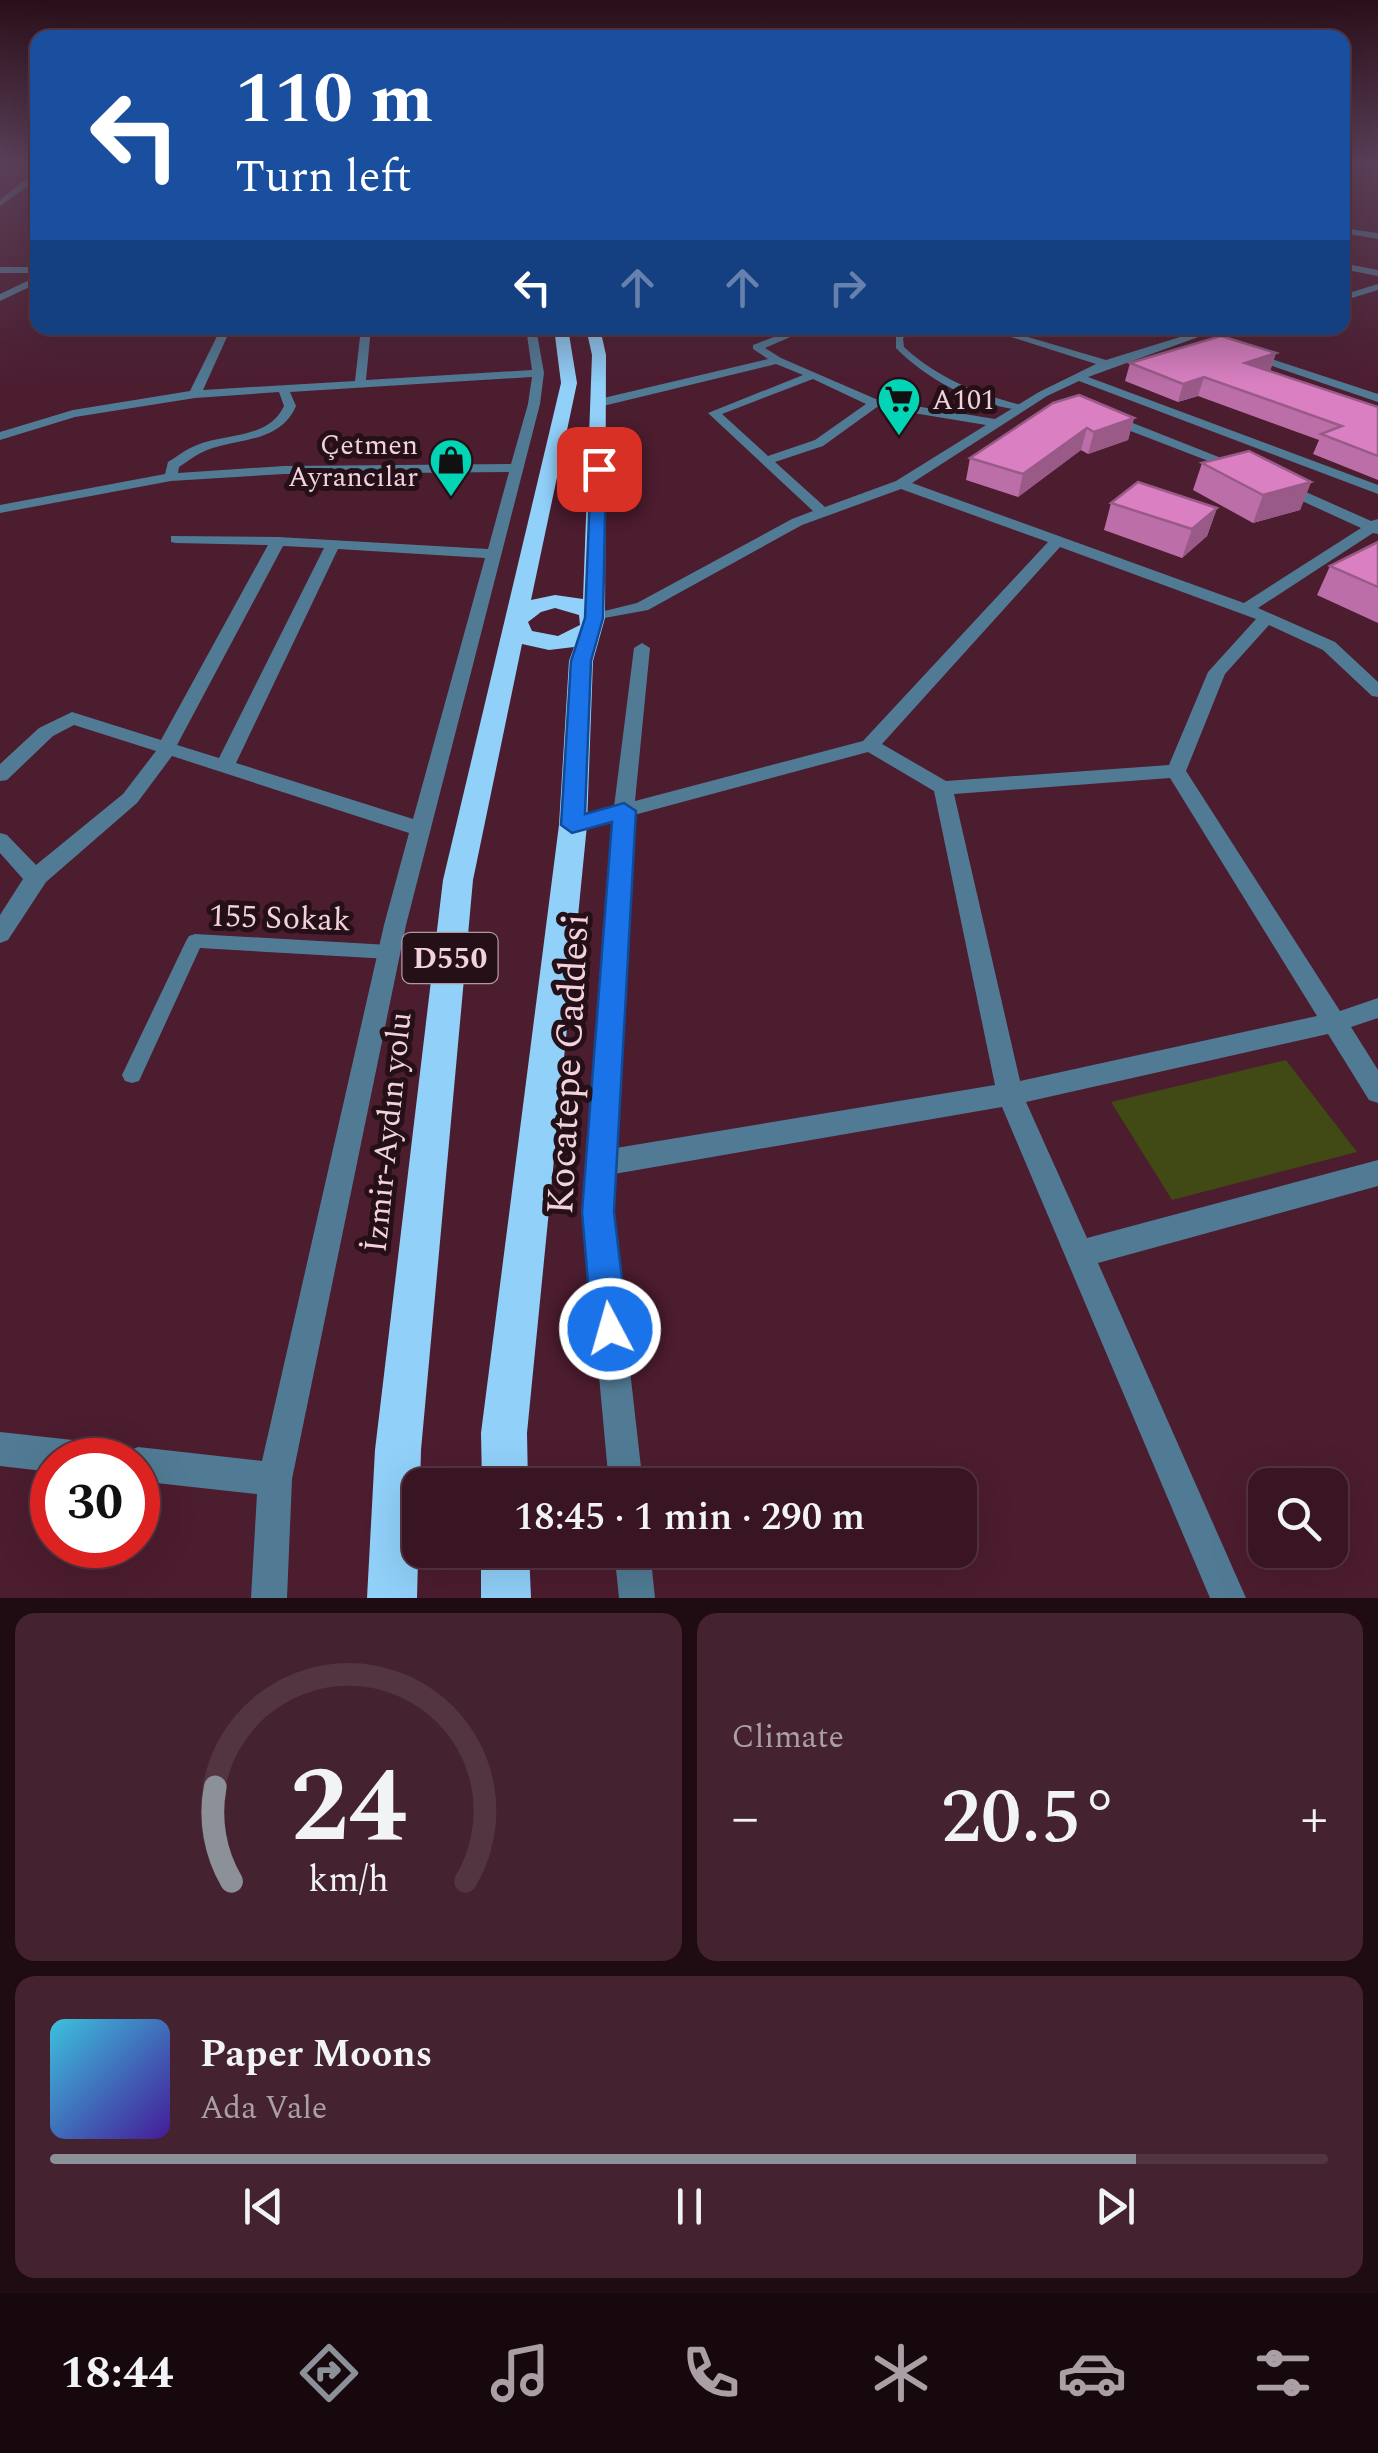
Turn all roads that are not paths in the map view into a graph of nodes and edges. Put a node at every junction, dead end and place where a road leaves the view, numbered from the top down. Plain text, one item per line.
1 (1350, 268) edge
2 (0, 270) edge
3 (30, 270) edge
4 (1378, 274) edge
5 (30, 282) edge
6 (1378, 287) edge
7 (3, 294) edge
8 (1359, 294) junction
9 (1350, 296) edge
10 (1378, 300) edge
11 (223, 335) edge
12 (365, 335) edge
13 (533, 335) edge
14 (561, 335) edge
15 (595, 335) edge
16 (788, 335) edge
17 (903, 335) edge
18 (1011, 335) edge
19 (1177, 335) edge
20 (1188, 335) edge
21 (1223, 346) edge
22 (1240, 352) edge
23 (777, 360) junction
24 (1106, 364) junction
25 (538, 372) junction
26 (812, 374) junction
27 (1078, 377) junction
28 (360, 384) junction
29 (1378, 384) edge
30 (283, 388) junction
31 (1360, 392) junction
32 (195, 394) junction
33 (1043, 394) junction
34 (1378, 398) edge
35 (1062, 401) edge
36 (599, 403) junction
37 (875, 403) junction
38 (1022, 408) junction
39 (1098, 414) edge
40 (998, 422) junction
41 (0, 436) edge
42 (766, 461) junction
43 (517, 468) junction
44 (172, 478) junction
45 (901, 484) junction
46 (1378, 490) edge
47 (0, 509) edge
48 (821, 511) junction
49 (1376, 526) edge
50 (176, 539) dead end
51 (278, 541) junction
52 (1058, 541) junction
53 (332, 546) junction
54 (494, 554) junction
55 (1246, 610) junction
56 (1266, 618) junction
57 (517, 622) junction
58 (593, 623) junction
59 (642, 648) dead end
60 (1378, 692) edge
61 (870, 745) junction
62 (166, 750) junction
63 (224, 768) junction
64 (1176, 771) junction
65 (0, 775) edge
66 (943, 788) junction
67 (624, 811) junction
68 (572, 825) junction
69 (420, 829) junction
70 (0, 840) edge
71 (35, 878) junction
72 (0, 934) edge
73 (389, 952) junction
74 (1378, 1008) edge
75 (1334, 1023) junction
76 (132, 1075) dead end
77 (1378, 1092) edge
78 (1010, 1094) junction
79 (604, 1163) junction
80 (1378, 1173) edge
81 (1080, 1254) junction
82 (0, 1449) edge
83 (30, 1452) edge
84 (160, 1466) edge
85 (504, 1468) edge
86 (624, 1468) edge
87 (275, 1479) junction
88 (505, 1568) edge
89 (634, 1568) edge
90 (269, 1598) edge
91 (392, 1598) edge
92 (506, 1598) edge
93 (637, 1598) edge
94 (1228, 1598) edge

1 - 4 street
2 - 3 street
5 - 7 street
6 - 8 street
8 - 9 street
8 - 10 street
11 - 32 street
12 - 28 street
13 - 25 street
14 - 57 highway, İzmir-Aydın yolu / D550
15 - 36 highway
16 - 23 street
17 - 38 lane
18 - 24 street
19 - 24 street
20 - 21 street
22 - 31 street
23 - 26 street
23 - 36 street
24 - 27 street
25 - 28 street
25 - 43 street
26 - 37 street
26 - 42 street
27 - 33 street
27 - 46 street
28 - 30 street
29 - 31 street
30 - 32 street
30 - 44 street
31 - 34 street
32 - 41 street
33 - 35 street
33 - 38 street
36 - 58 highway
37 - 40 street
37 - 42 street
38 - 40 street
39 - 49 street
40 - 45 street
42 - 48 street
43 - 44 street
43 - 54 street
44 - 47 street
45 - 48 street
45 - 52 street
48 - 58 street
49 - 55 street
50 - 51 street
51 - 53 street
51 - 62 street
52 - 55 street
52 - 61 street
53 - 54 street
53 - 63 street
54 - 69 street
55 - 56 street
56 - 60 street
56 - 64 street
57 - 58 highway
57 - 58 highway
57 - 91 highway, İzmir-Aydın yolu / D550
58 - 68 highway
59 - 67 street, Kocatepe Caddesi
61 - 66 street
61 - 67 street
62 - 63 street
62 - 65 street
62 - 71 street
63 - 69 street
64 - 66 street
64 - 75 street
66 - 78 street
67 - 68 street
67 - 79 street, Kocatepe Caddesi
68 - 85 highway
69 - 73 street
70 - 71 street
71 - 72 street
73 - 76 lane, 155 Sokak
73 - 87 street
74 - 75 street
75 - 77 street
75 - 78 street
78 - 79 street
78 - 81 street
79 - 86 street, Kocatepe Caddesi
80 - 81 street
81 - 94 street
82 - 83 street
84 - 87 street
87 - 90 street
88 - 92 highway
89 - 93 street

